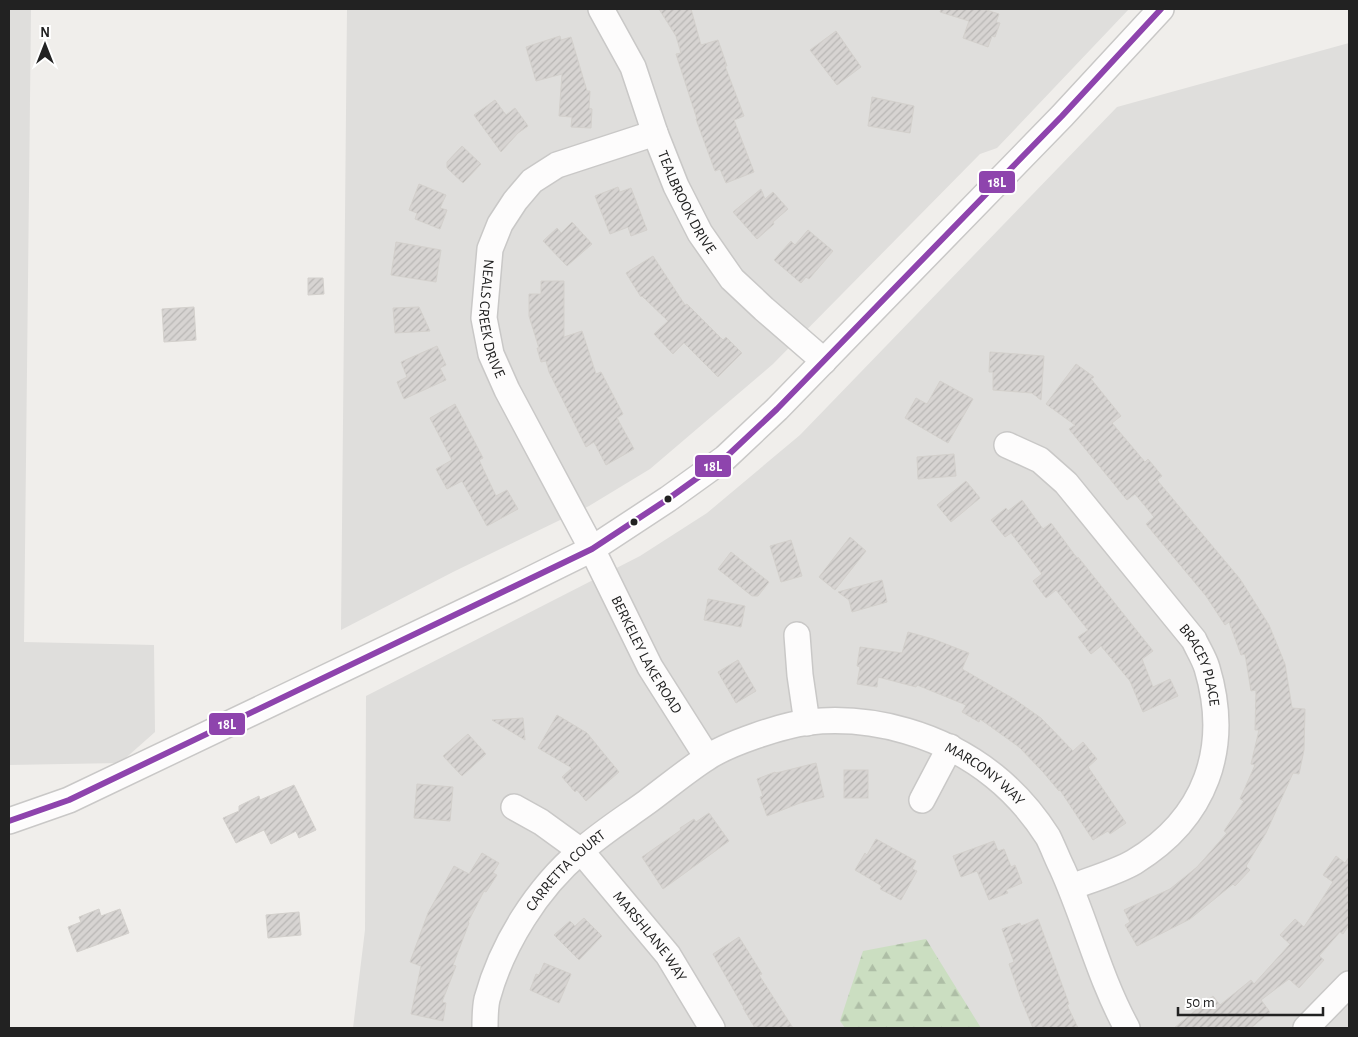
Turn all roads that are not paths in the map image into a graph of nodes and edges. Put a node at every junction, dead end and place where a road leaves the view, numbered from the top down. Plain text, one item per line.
1 (601, 9) edge
2 (1161, 9) edge
3 (655, 134) junction
4 (824, 361) junction
5 (1007, 445) dead end
6 (592, 549) junction
7 (797, 636) dead end
8 (807, 722) junction
9 (950, 747) junction
10 (707, 757) junction
11 (922, 800) dead end
12 (514, 807) dead end
13 (9, 821) edge
14 (581, 850) junction
15 (1071, 887) junction
16 (1349, 984) edge
17 (485, 1028) edge
18 (712, 1028) edge
19 (1127, 1028) edge
20 (1306, 1028) edge

1 - 3 street, TEALBROOK DRIVE
2 - 4 street
3 - 4 street, TEALBROOK DRIVE
3 - 6 street, NEALS CREEK DRIVE
4 - 6 street
5 - 15 street, BRACEY PLACE
6 - 10 street, BERKELEY LAKE ROAD
6 - 13 street
7 - 8 street
8 - 9 street, MARCONY WAY
8 - 10 street, MARCONY WAY
9 - 11 street
9 - 15 street, MARCONY WAY
10 - 14 street, CARRETTA COURT
12 - 14 street, MARSHLANE WAY
14 - 17 street, CARRETTA COURT
14 - 18 street, MARSHLANE WAY
15 - 19 street, MARCONY WAY
16 - 20 street

